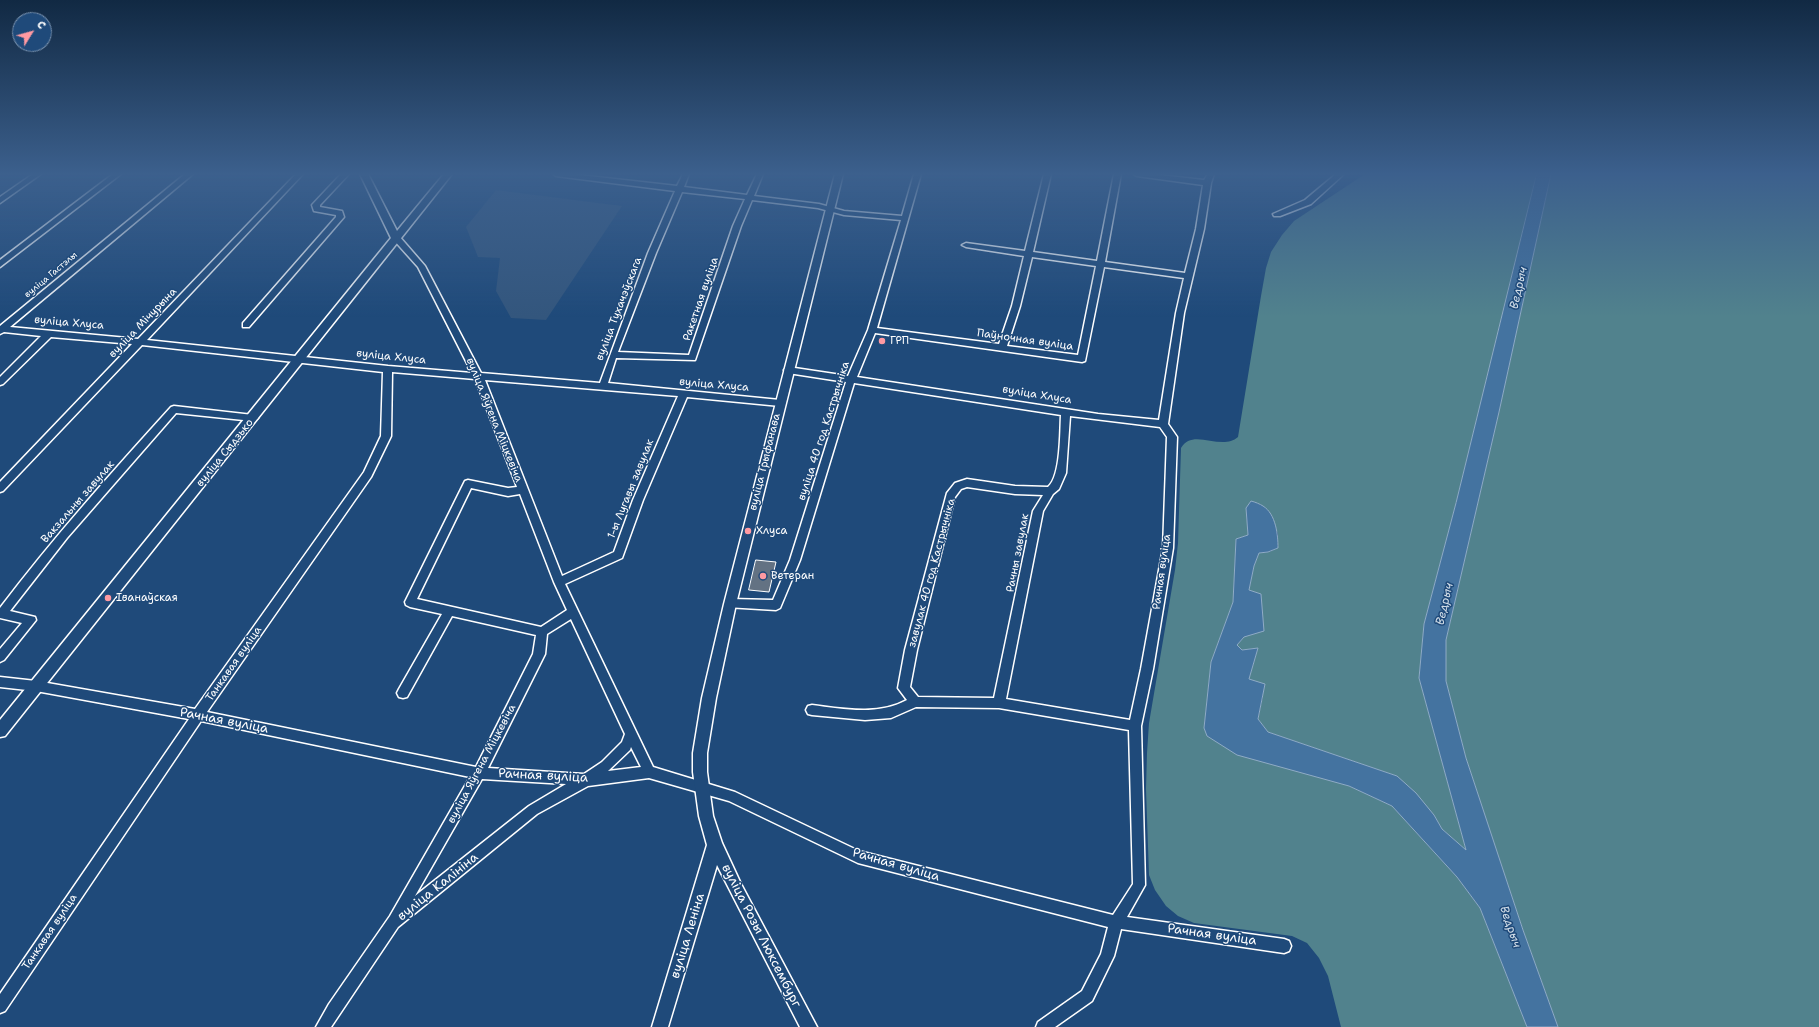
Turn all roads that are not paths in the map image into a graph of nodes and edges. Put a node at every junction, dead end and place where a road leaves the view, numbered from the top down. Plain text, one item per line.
1 (55, 222) edge
2 (131, 222) edge
3 (255, 222) edge
4 (336, 222) edge
5 (388, 222) edge
6 (409, 222) edge
7 (666, 222) edge
8 (739, 222) edge
9 (826, 222) edge
10 (903, 222) edge
11 (1036, 222) edge
12 (1109, 222) edge
13 (1201, 222) edge
14 (396, 238) junction
15 (966, 245) dead end
16 (1028, 254) junction
17 (1101, 263) junction
18 (0, 264) edge
19 (1189, 276) junction
20 (246, 325) dead end
21 (1, 330) edge
22 (872, 330) junction
23 (48, 334) junction
24 (141, 342) junction
25 (1002, 347) junction
26 (613, 355) junction
27 (301, 358) junction
28 (388, 369) junction
29 (788, 370) junction
30 (479, 378) junction
31 (851, 380) junction
32 (0, 382) edge
33 (603, 386) junction
34 (684, 394) junction
35 (780, 403) junction
36 (1066, 412) junction
37 (253, 418) junction
38 (1163, 424) junction
39 (0, 488) edge
40 (523, 490) junction
41 (1050, 491) junction
42 (559, 582) junction
43 (730, 604) junction
44 (449, 612) junction
45 (572, 612) junction
46 (542, 632) junction
47 (0, 657) edge
48 (0, 682) edge
49 (36, 686) junction
50 (403, 693) dead end
51 (915, 702) junction
52 (999, 703) junction
53 (812, 710) dead end
54 (198, 715) junction
55 (1135, 726) junction
56 (0, 731) edge
57 (631, 734) junction
58 (649, 772) junction
59 (479, 773) junction
60 (586, 780) junction
61 (701, 787) junction
62 (715, 845) junction
63 (393, 922) junction
64 (1116, 922) junction
65 (1284, 946) dead end
66 (0, 1006) edge
67 (323, 1027) edge
68 (660, 1027) edge
69 (809, 1027) edge
70 (1043, 1027) edge

1 - 18 street
2 - 21 street, вуліца Гастэлы
3 - 24 street, вуліца Мічурына
4 - 20 street
5 - 14 street, вуліца Яўгена Міцкевіча
6 - 14 street, вуліца Сыдзько
7 - 26 street, вуліца Тухачэўскага
8 - 26 street, Ракетная вуліца
9 - 29 street, вуліца Трыфанава
10 - 22 street, вуліца 40 год Кастрычніка
11 - 16 street
12 - 17 street, Паўночная вуліца
13 - 19 street
14 - 27 street, вуліца Сыдзько
14 - 30 street, вуліца Яўгена Міцкевіча
15 - 16 street
16 - 17 street
16 - 25 street
17 - 19 street
17 - 25 street, Паўночная вуліца
19 - 38 street
21 - 23 street, вуліца Хлуса
22 - 25 street, Паўночная вуліца
22 - 31 street, вуліца 40 год Кастрычніка
23 - 24 street, вуліца Хлуса
23 - 32 street
24 - 27 street, вуліца Хлуса
24 - 39 street, вуліца Мічурына
26 - 33 street, вуліца Тухачэўскага
27 - 28 street, вуліца Хлуса
27 - 37 street, вуліца Сыдзько
28 - 30 street, вуліца Хлуса
28 - 54 street, Танкавая вуліца
29 - 31 street, вуліца Хлуса
29 - 35 street, вуліца Трыфанава
30 - 33 street, вуліца Хлуса
30 - 40 street, вуліца Яўгена Міцкевіча
31 - 36 street, вуліца Хлуса
31 - 43 street, вуліца 40 год Кастрычніка
33 - 34 street, вуліца Хлуса
34 - 35 street, вуліца Хлуса
34 - 42 street, 1-ы Лугавы завулак
35 - 43 street, вуліца Трыфанава
36 - 38 street, вуліца Хлуса
36 - 41 street, Рачны завулак
37 - 47 street, Вакзальны завулак
37 - 49 street, вуліца Сыдзько
38 - 55 street, Рачная вуліца
40 - 42 street, вуліца Яўгена Міцкевіча
40 - 44 street
41 - 51 street, завулак 40 год Кастрычніка
41 - 52 street, Рачны завулак
42 - 45 street, вуліца Яўгена Міцкевіча
43 - 61 street, вуліца Трыфанава
44 - 46 street
44 - 50 street
45 - 46 street
45 - 57 street, вуліца Яўгена Міцкевіча
46 - 59 street, вуліца Яўгена Міцкевіча
48 - 49 street, Рачная вуліца
49 - 54 street, Рачная вуліца
49 - 56 street, вуліца Сыдзько
51 - 52 street
51 - 53 street
52 - 55 street
54 - 59 street, Рачная вуліца
54 - 66 street, Танкавая вуліца
55 - 64 street, Рачная вуліца
57 - 58 street, вуліца Яўгена Міцкевіча
57 - 60 street, вуліца Калініна
58 - 60 street, Рачная вуліца
58 - 61 street, Рачная вуліца
59 - 60 street, Рачная вуліца
59 - 63 street, вуліца Яўгена Міцкевіча
60 - 63 street, вуліца Калініна
61 - 62 street, вуліца Трыфанава
61 - 64 street, Рачная вуліца
62 - 68 street, вуліца Леніна
62 - 69 street, вуліца Розы Люксембург
63 - 67 street, вуліца Калініна
64 - 65 street, Рачная вуліца
64 - 70 street

